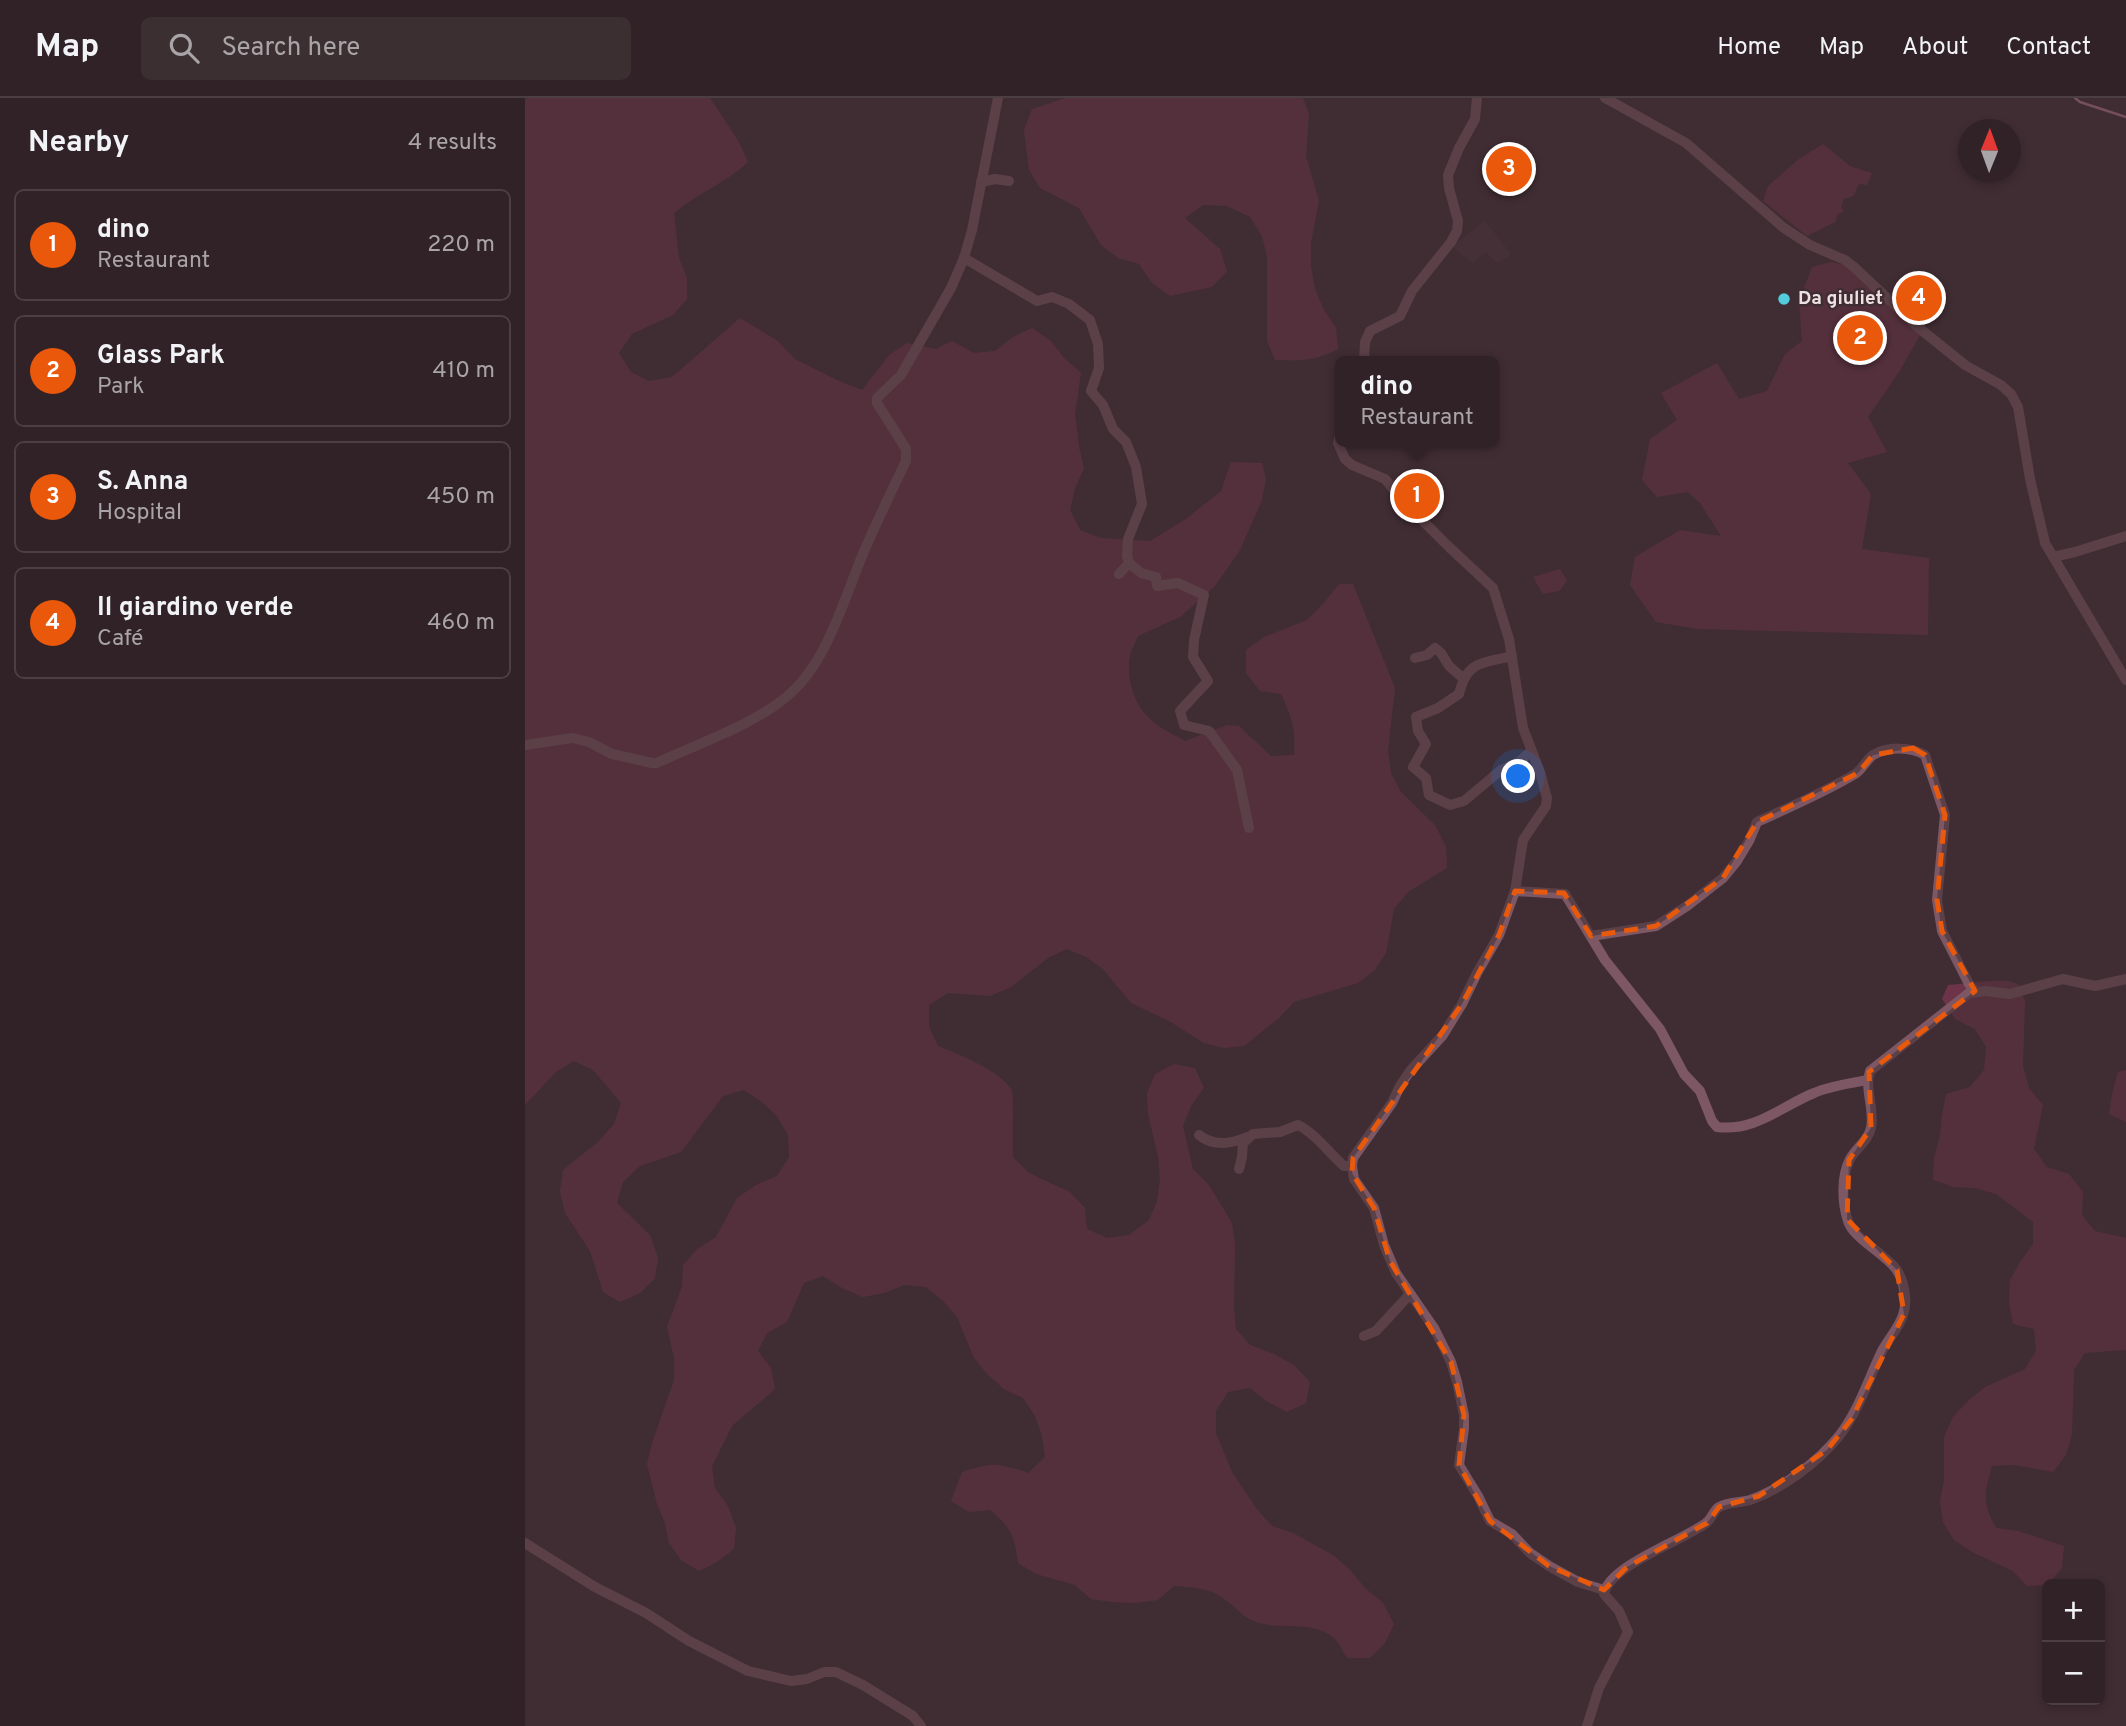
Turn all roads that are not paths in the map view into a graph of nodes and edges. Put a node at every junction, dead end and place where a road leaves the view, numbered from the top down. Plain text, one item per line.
1 (998, 98) edge
2 (1477, 98) edge
3 (1605, 98) edge
4 (1009, 181) dead end
5 (981, 182) junction
6 (964, 258) junction
7 (1364, 356) edge
8 (1340, 447) edge
9 (2126, 536) edge
10 (2053, 557) junction
11 (1129, 564) junction
12 (1119, 574) dead end
13 (1512, 656) junction
14 (1415, 657) dead end
15 (1463, 678) junction
16 (2126, 680) edge
17 (525, 745) edge
18 (1531, 751) junction
19 (1249, 828) dead end
20 (1515, 891) junction
21 (1591, 936) junction
22 (2126, 979) edge
23 (1975, 991) junction
24 (1868, 1080) junction
25 (1253, 1134) junction
26 (1199, 1135) dead end
27 (1352, 1166) junction
28 (1239, 1169) dead end
29 (1410, 1294) junction
30 (1364, 1336) dead end
31 (525, 1543) edge
32 (1604, 1590) junction
33 (921, 1726) edge
34 (1587, 1726) edge

1 - 5 street
2 - 7 street
3 - 10 street
4 - 5 street
5 - 6 street
6 - 11 street
6 - 17 street
8 - 13 street
9 - 10 street
10 - 16 street
11 - 12 street
11 - 19 street
13 - 15 street
13 - 18 street
14 - 15 street
15 - 18 street
18 - 20 street
20 - 21 street
20 - 27 street
21 - 23 street
21 - 24 street
22 - 23 street
23 - 24 street
24 - 32 street
25 - 26 street
25 - 27 street
25 - 28 street
27 - 29 street
29 - 30 street
29 - 32 street
31 - 33 street
32 - 34 street

